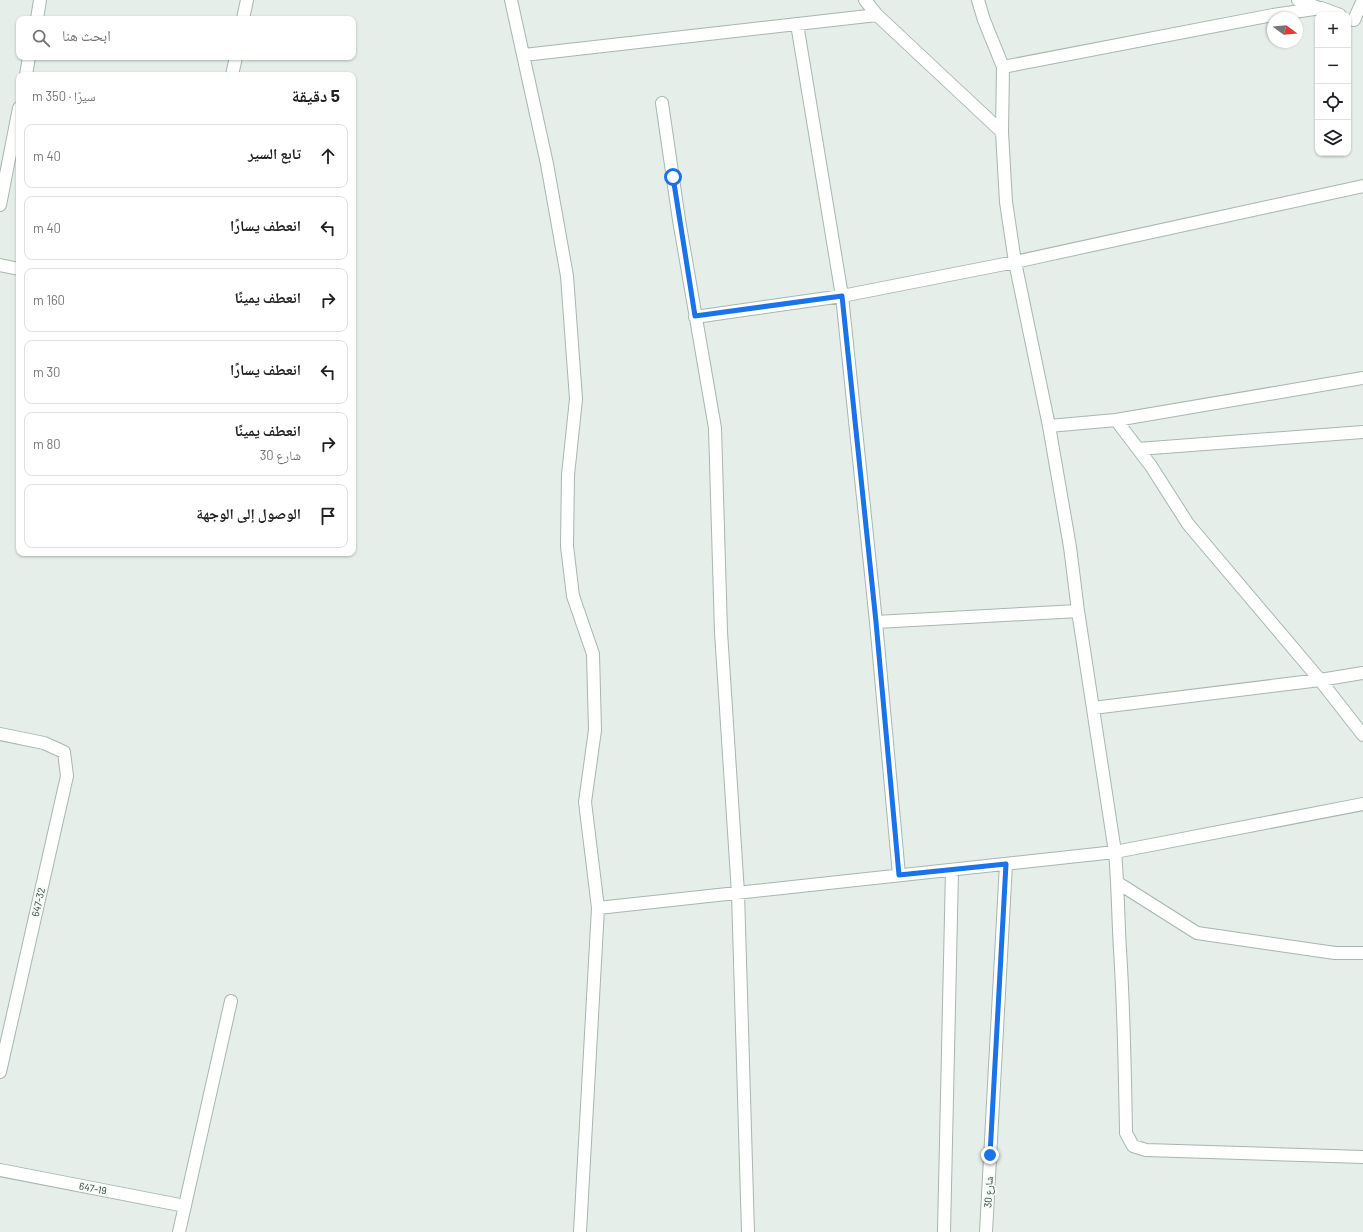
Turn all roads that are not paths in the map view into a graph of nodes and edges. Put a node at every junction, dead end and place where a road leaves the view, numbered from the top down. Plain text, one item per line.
1 (40, 0) edge
2 (247, 0) edge
3 (511, 0) edge
4 (865, 0) edge
5 (978, 0) edge
6 (1298, 0) edge
7 (1363, 0) edge
8 (1321, 8) junction
9 (1332, 12) edge
10 (877, 15) junction
11 (37, 16) edge
12 (244, 16) edge
13 (1355, 20) edge
14 (797, 24) junction
15 (524, 55) junction
16 (28, 60) edge
17 (235, 60) edge
18 (1003, 67) junction
19 (26, 72) edge
20 (233, 72) edge
21 (662, 103) dead end
22 (16, 123) edge
23 (1002, 132) junction
24 (1363, 186) edge
25 (0, 205) edge
26 (1015, 262) junction
27 (0, 265) edge
28 (16, 268) edge
29 (842, 296) junction
30 (695, 316) junction
31 (1363, 378) edge
32 (1116, 420) junction
33 (1049, 426) junction
34 (1363, 432) edge
35 (1138, 449) junction
36 (1078, 611) junction
37 (876, 622) junction
38 (1363, 673) edge
39 (1320, 680) junction
40 (1093, 708) junction
41 (0, 734) edge
42 (1363, 735) edge
43 (1363, 804) edge
44 (1114, 852) junction
45 (1006, 864) junction
46 (952, 870) junction
47 (899, 875) junction
48 (1118, 883) junction
49 (738, 893) junction
50 (598, 908) junction
51 (1363, 953) edge
52 (231, 1001) dead end
53 (0, 1072) edge
54 (1363, 1157) edge
55 (0, 1170) edge
56 (186, 1206) junction
57 (179, 1232) edge
58 (580, 1232) edge
59 (748, 1232) edge
60 (944, 1232) edge
61 (986, 1232) edge

1 - 11 street
2 - 12 street
3 - 15 street
4 - 10 street
5 - 18 street
6 - 8 street
7 - 13 street
8 - 9 street
8 - 18 street
10 - 14 street
10 - 23 street
14 - 15 street
14 - 29 street
15 - 50 street
16 - 19 street
17 - 20 street
18 - 23 street
21 - 30 street
22 - 25 street
23 - 26 street
24 - 26 street
26 - 29 street
26 - 33 street
27 - 28 street
29 - 30 street
29 - 37 street
30 - 49 street
31 - 32 street
32 - 33 street
32 - 35 street
33 - 36 street
34 - 35 street
35 - 39 street
36 - 37 street
36 - 40 street
37 - 47 street
38 - 39 street
39 - 40 street
39 - 42 street
40 - 44 street
41 - 53 street, 647-32
43 - 44 street
44 - 45 street
44 - 48 street
45 - 46 street
45 - 61 street, شارع 30
46 - 47 street
46 - 60 street
47 - 49 street
48 - 51 street
48 - 54 street
49 - 50 street
49 - 59 street
50 - 58 street
52 - 56 street
55 - 56 street, 647-19
56 - 57 street

